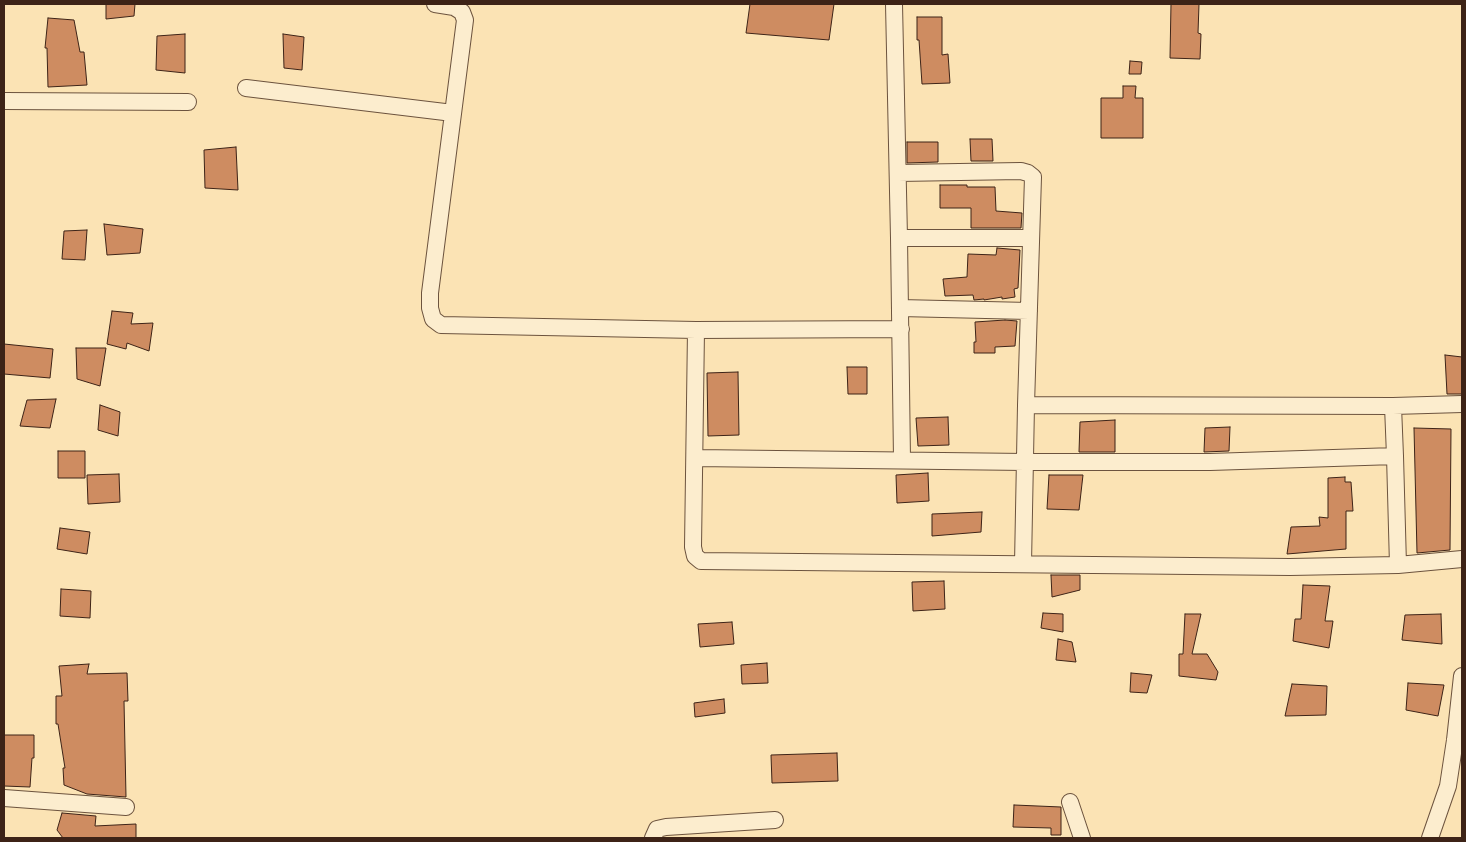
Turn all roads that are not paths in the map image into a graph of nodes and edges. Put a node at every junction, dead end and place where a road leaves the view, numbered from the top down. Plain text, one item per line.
1 (435, 4) edge
2 (894, 4) edge
3 (246, 88) dead end
4 (4, 101) edge
5 (188, 102) dead end
6 (453, 114) junction
7 (898, 172) junction
8 (899, 238) junction
9 (1031, 238) junction
10 (900, 308) junction
11 (1028, 311) junction
12 (901, 328) junction
13 (696, 330) junction
14 (1462, 404) edge
15 (1026, 405) junction
16 (1393, 406) junction
17 (1395, 456) junction
18 (695, 458) junction
19 (902, 459) junction
20 (1025, 462) junction
21 (1462, 559) edge
22 (1023, 564) junction
23 (1398, 565) junction
24 (1462, 676) edge
25 (4, 798) edge
26 (1070, 802) dead end
27 (126, 807) dead end
28 (775, 820) dead end
29 (653, 838) edge
30 (1082, 838) edge
31 (1430, 838) edge

1 - 6 street
2 - 7 street
3 - 6 street
4 - 5 street
6 - 13 street
7 - 8 street
7 - 9 street
8 - 9 street
8 - 10 street
9 - 11 street
10 - 11 street
10 - 12 street
11 - 15 street
12 - 13 street
12 - 19 street
13 - 18 street
14 - 16 street
15 - 16 street
15 - 20 street
16 - 17 street
17 - 20 street
17 - 23 street
18 - 19 street
18 - 22 street
19 - 20 street
20 - 22 street
21 - 23 street
22 - 23 street
24 - 31 street
25 - 27 street
26 - 30 street
28 - 29 street

